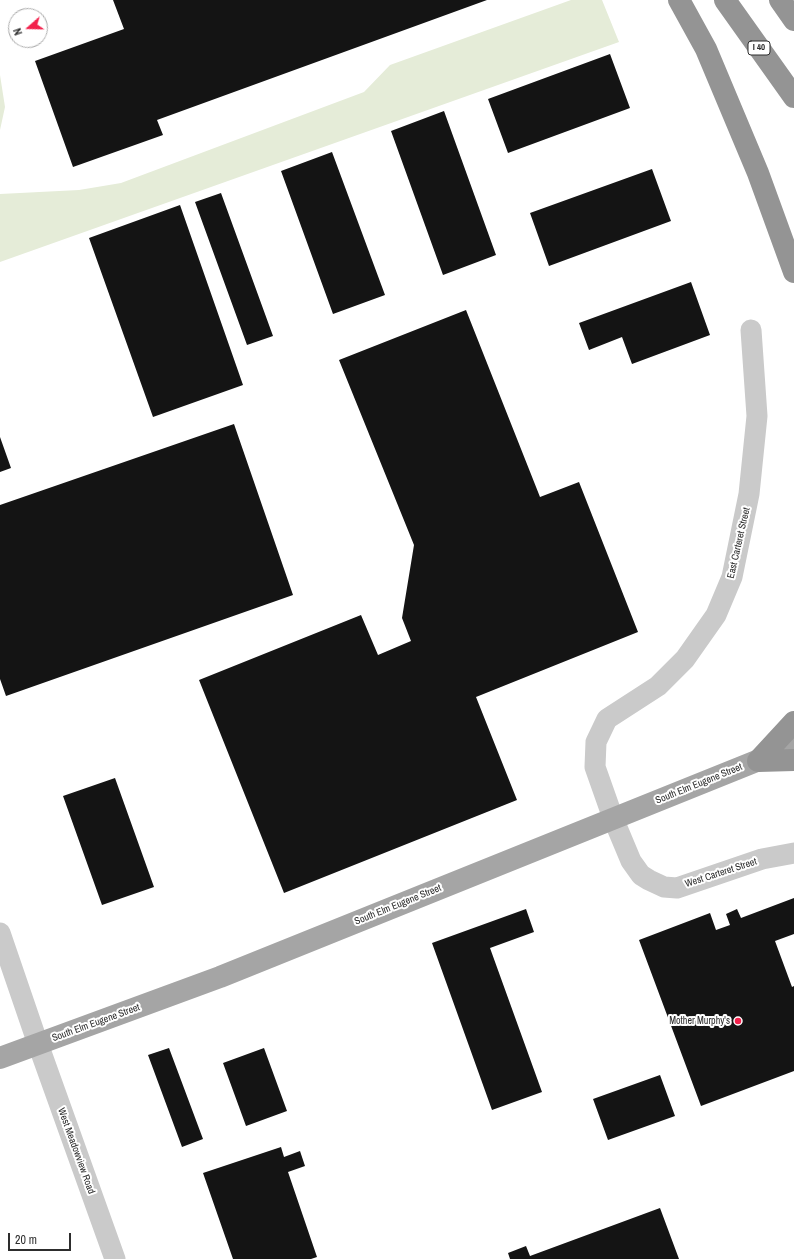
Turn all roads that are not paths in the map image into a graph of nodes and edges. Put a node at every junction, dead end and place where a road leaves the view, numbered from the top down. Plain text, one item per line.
1 (679, 0) edge
2 (725, 0) edge
3 (780, 0) edge
4 (794, 20) edge
5 (794, 97) edge
6 (794, 272) edge
7 (751, 330) dead end
8 (794, 722) edge
9 (794, 746) edge
10 (758, 760) junction
11 (794, 760) edge
12 (613, 818) junction
13 (794, 853) edge
14 (0, 933) edge
15 (38, 1044) junction
16 (0, 1058) edge
17 (115, 1259) edge

1 - 6 highway
2 - 5 highway, I 40
3 - 4 highway
7 - 12 street, East Carteret Street
8 - 10 highway
9 - 10 main road, South Elm Eugene Street
10 - 11 highway
10 - 12 main road, South Elm Eugene Street
12 - 13 street, West Carteret Street
12 - 15 main road, South Elm Eugene Street
14 - 15 street, West Meadowview Road
15 - 16 main road, South Elm Eugene Street
15 - 17 street, West Meadowview Road

